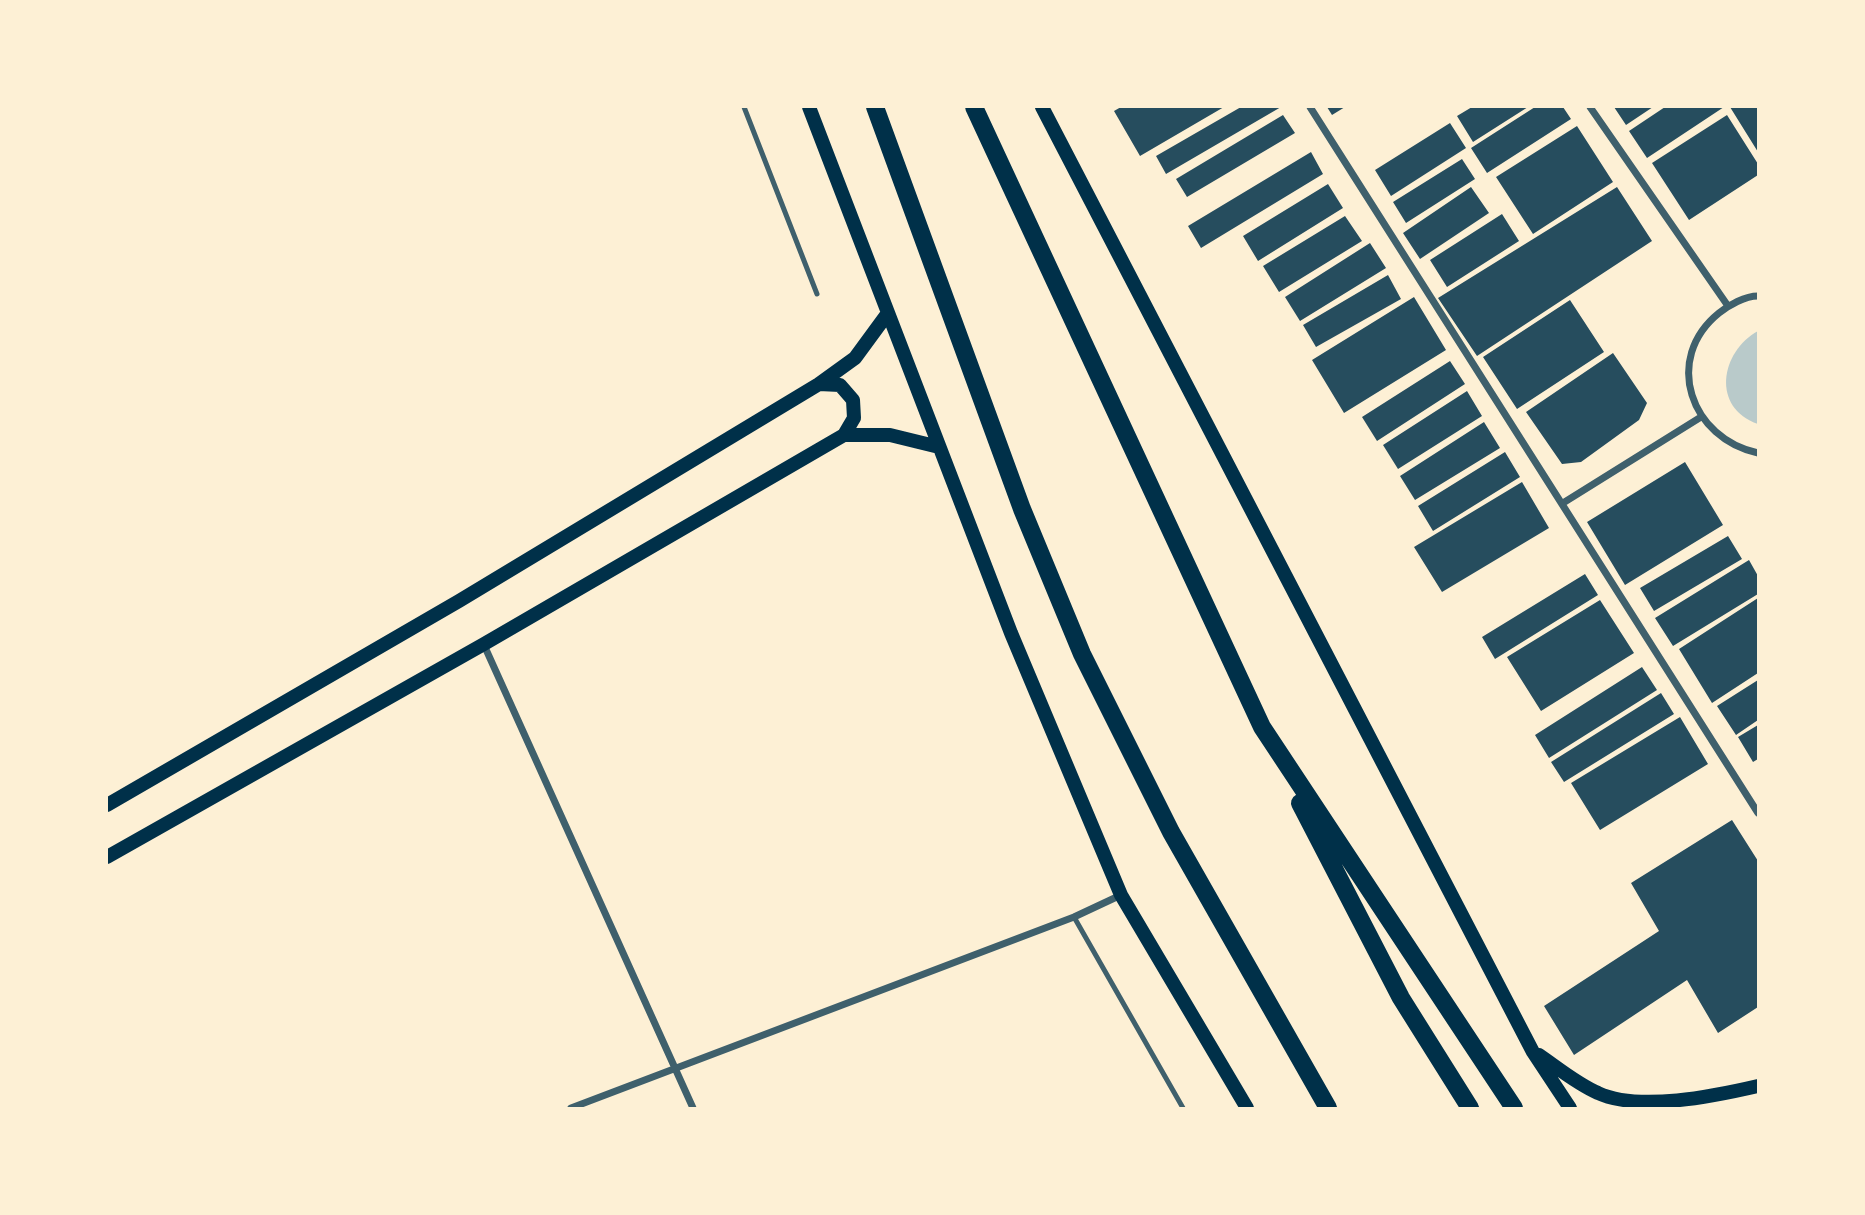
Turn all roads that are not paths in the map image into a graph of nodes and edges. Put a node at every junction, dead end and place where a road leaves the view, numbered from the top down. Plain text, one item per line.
1 (744, 107) edge
2 (809, 107) edge
3 (875, 107) edge
4 (974, 107) edge
5 (1043, 107) edge
6 (1310, 107) edge
7 (1590, 107) edge
8 (817, 294) dead end
9 (1758, 296) edge
10 (1728, 306) junction
11 (888, 313) junction
12 (820, 384) junction
13 (1701, 417) junction
14 (844, 435) junction
15 (939, 447) junction
16 (1758, 453) edge
17 (1563, 503) junction
18 (484, 644) junction
19 (1262, 727) junction
20 (107, 805) edge
21 (1758, 813) edge
22 (107, 857) edge
23 (1122, 895) junction
24 (1074, 917) junction
25 (1534, 1052) junction
26 (673, 1069) junction
27 (1758, 1086) edge
28 (571, 1108) edge
29 (693, 1108) edge
30 (1183, 1108) edge
31 (1247, 1108) edge
32 (1328, 1108) edge
33 (1470, 1108) edge
34 (1514, 1108) edge
35 (1570, 1108) edge

1 - 8 lane
2 - 11 main road
3 - 32 main road
4 - 19 main road
5 - 25 main road
6 - 17 street
7 - 10 street
9 - 10 street
10 - 13 street
11 - 12 main road
11 - 15 main road
12 - 14 main road
12 - 20 main road
13 - 16 street
13 - 17 street
14 - 15 main road
14 - 18 main road
15 - 23 main road
17 - 21 street
18 - 22 main road
18 - 26 street
19 - 33 main road
19 - 34 main road
23 - 24 street
23 - 31 main road
24 - 26 street
24 - 30 lane
25 - 27 main road
25 - 35 main road
26 - 28 street
26 - 29 street

